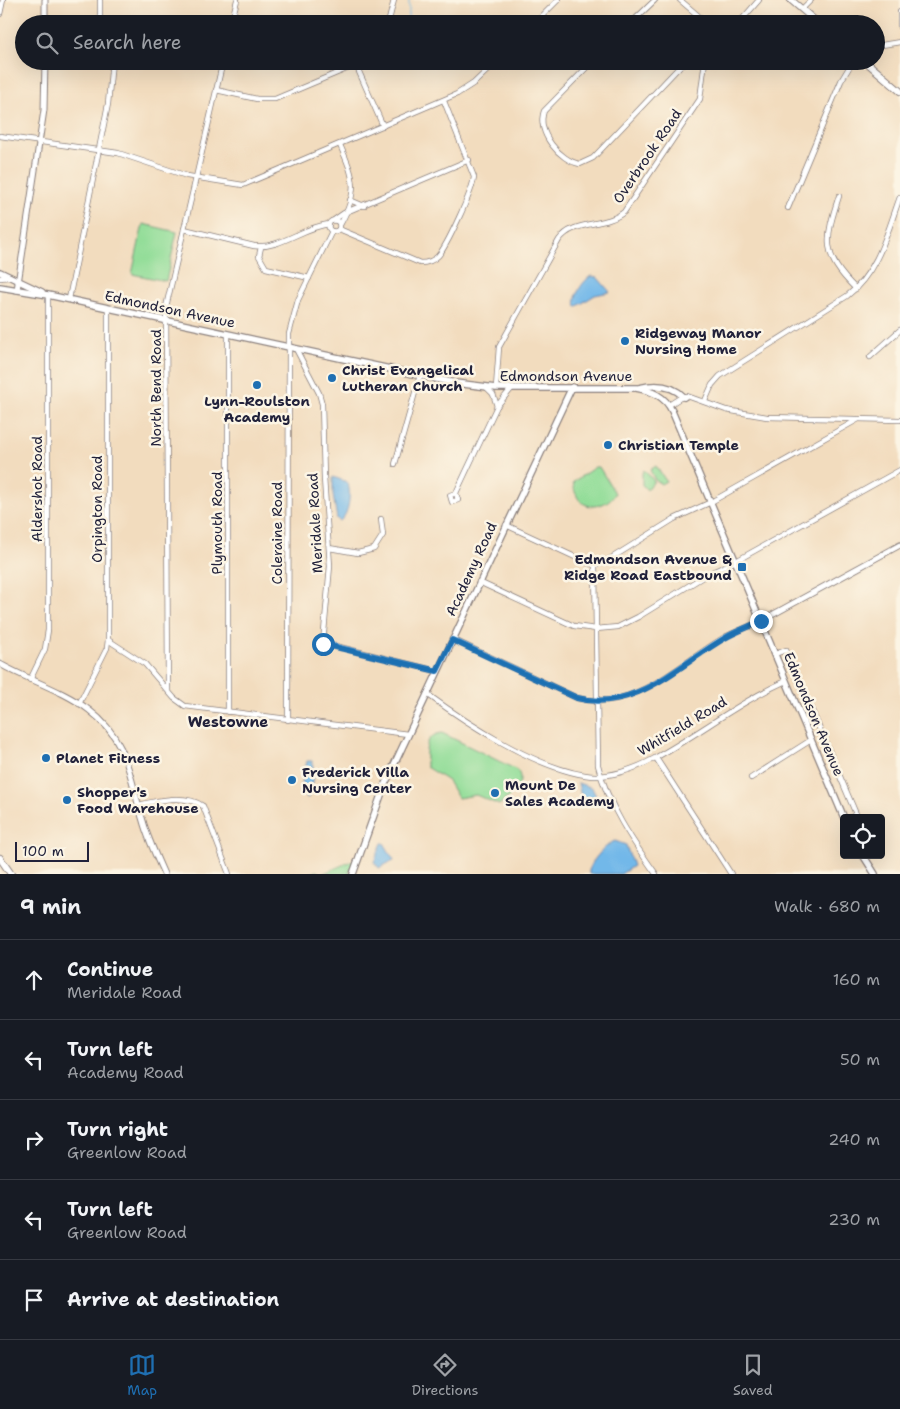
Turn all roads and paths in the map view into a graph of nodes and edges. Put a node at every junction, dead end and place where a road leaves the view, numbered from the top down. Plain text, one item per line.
1 (3, 0) edge
2 (45, 0) edge
3 (100, 0) edge
4 (237, 0) edge
5 (394, 0) edge
6 (558, 0) edge
7 (655, 0) edge
8 (680, 0) edge
9 (759, 0) edge
10 (791, 0) edge
11 (811, 0) edge
12 (802, 9) junction
13 (900, 12) edge
14 (0, 14) edge
15 (45, 15) edge
16 (100, 15) edge
17 (233, 15) edge
18 (390, 15) edge
19 (543, 15) edge
20 (639, 15) edge
21 (698, 15) edge
22 (746, 15) edge
23 (809, 15) edge
24 (900, 27) edge
25 (900, 42) edge
26 (885, 44) edge
27 (45, 70) edge
28 (111, 70) edge
29 (221, 70) edge
30 (344, 70) edge
31 (358, 70) edge
32 (487, 70) edge
33 (585, 70) edge
34 (676, 70) edge
35 (704, 70) edge
36 (848, 70) edge
37 (875, 70) edge
38 (216, 90) junction
39 (900, 91) edge
40 (444, 101) junction
41 (383, 126) junction
42 (0, 136) edge
43 (40, 142) junction
44 (340, 145) junction
45 (98, 150) junction
46 (469, 160) junction
47 (196, 178) junction
48 (839, 196) dead end
49 (900, 197) edge
50 (350, 200) junction
51 (364, 206) junction
52 (788, 208) dead end
53 (344, 212) junction
54 (334, 220) junction
55 (329, 224) junction
56 (339, 227) junction
57 (184, 229) junction
58 (332, 231) junction
59 (261, 247) junction
60 (0, 272) edge
61 (9, 277) junction
62 (0, 278) edge
63 (309, 278) junction
64 (20, 282) junction
65 (0, 287) edge
66 (856, 289) junction
67 (17, 290) junction
68 (48, 295) junction
69 (69, 299) junction
70 (108, 308) junction
71 (167, 321) junction
72 (900, 330) edge
73 (228, 334) junction
74 (288, 347) junction
75 (296, 349) junction
76 (870, 357) dead end
77 (420, 375) junction
78 (486, 387) junction
79 (572, 387) junction
80 (496, 388) junction
81 (512, 388) junction
82 (636, 388) junction
83 (684, 397) junction
84 (705, 401) junction
85 (670, 405) junction
86 (497, 406) junction
87 (857, 420) junction
88 (900, 420) edge
89 (395, 464) dead end
90 (900, 470) edge
91 (456, 493) dead end
92 (711, 502) junction
93 (381, 519) dead end
94 (506, 525) junction
95 (900, 545) edge
96 (329, 548) junction
97 (736, 562) junction
98 (595, 565) junction
99 (479, 582) junction
100 (761, 621) junction
101 (596, 629) junction
102 (108, 640) junction
103 (452, 640) junction
104 (775, 654) junction
105 (0, 664) edge
106 (437, 671) junction
107 (30, 680) junction
108 (786, 682) junction
109 (168, 690) junction
110 (427, 694) junction
111 (598, 702) junction
112 (79, 704) junction
113 (228, 712) junction
114 (288, 720) junction
115 (818, 725) junction
116 (807, 730) junction
117 (408, 734) junction
118 (811, 740) junction
119 (656, 758) junction
120 (601, 776) junction
121 (751, 778) dead end
122 (139, 805) junction
123 (842, 814) edge
124 (856, 814) edge
125 (0, 858) edge
126 (865, 859) edge
127 (10, 873) edge
128 (872, 873) edge
129 (164, 874) edge
130 (229, 874) edge
131 (353, 874) edge
132 (656, 874) edge
133 (731, 874) edge

1 - 14 street
2 - 15 street
3 - 16 street
4 - 17 street
5 - 18 street
6 - 19 street
7 - 20 street
8 - 21 street
9 - 22 street
10 - 12 main road
11 - 12 street
12 - 23 main road
13 - 24 street
25 - 26 street
27 - 43 street
28 - 45 street
29 - 38 street, North Bend Road
30 - 38 street
31 - 41 street
32 - 40 street
33 - 34 street
35 - 80 street, Overbrook Road
36 - 52 street
37 - 39 main road
38 - 47 street, North Bend Road
40 - 41 street
40 - 46 street
41 - 44 street
42 - 43 street
43 - 45 street
43 - 64 street
44 - 47 street
44 - 50 street
45 - 47 street
45 - 69 street
46 - 51 street
46 - 56 street
47 - 57 street, North Bend Road
48 - 66 street
49 - 66 street
50 - 51 street
50 - 53 street
51 - 53 street
53 - 54 street
53 - 56 street
54 - 55 street
54 - 56 street
55 - 58 street
55 - 59 street
56 - 58 street
57 - 59 street
57 - 71 street, North Bend Road
58 - 63 street, Coleraine Road
59 - 63 street
60 - 61 main road, Edmondson Avenue
61 - 62 street
61 - 64 main road, Edmondson Avenue
63 - 74 street, Coleraine Road
64 - 67 street
64 - 68 main road, Edmondson Avenue
65 - 67 main road, Edmondson Avenue
66 - 84 street
67 - 68 main road, Edmondson Avenue
68 - 69 main road, Edmondson Avenue
68 - 107 street, Aldershot Road
69 - 70 main road, Edmondson Avenue
70 - 71 main road, Edmondson Avenue
70 - 102 street, Orpington Road
71 - 73 main road, Edmondson Avenue
71 - 109 street, North Bend Road
72 - 76 street
73 - 74 main road, Edmondson Avenue
73 - 113 street, Plymouth Road
74 - 75 main road, Edmondson Avenue
74 - 114 street, Coleraine Road
75 - 77 main road, Edmondson Avenue
75 - 96 street, Meridale Road
77 - 78 main road, Edmondson Avenue
77 - 89 street
78 - 80 main road, Edmondson Avenue
78 - 86 street
79 - 81 main road, Edmondson Avenue
79 - 82 main road, Edmondson Avenue
79 - 94 main road, Academy Road
80 - 81 main road, Edmondson Avenue
81 - 86 street
82 - 83 main road
82 - 85 main road, Edmondson Avenue
83 - 84 street
83 - 85 street
84 - 87 street
85 - 92 main road, Edmondson Avenue
86 - 91 street
87 - 88 street
87 - 92 street
90 - 97 street
92 - 97 main road, Edmondson Avenue
92 - 98 street
93 - 96 street
94 - 98 street
94 - 99 main road, Academy Road
95 - 100 street
96 - 106 street, Meridale Road
97 - 100 main road, Edmondson Avenue
97 - 101 street
98 - 101 street
99 - 101 street
99 - 103 main road, Academy Road
100 - 104 main road, Edmondson Avenue
100 - 111 street
101 - 111 street
102 - 109 street
102 - 112 street, Orpington Road
103 - 106 main road, Academy Road
103 - 111 street
104 - 108 main road, Edmondson Avenue
104 - 115 street
105 - 107 street
106 - 110 main road, Academy Road
107 - 112 street
108 - 116 main road, Edmondson Avenue
108 - 119 street, Whitfield Road
109 - 113 street
110 - 117 main road, Academy Road
110 - 120 street, Whitfield Road
111 - 120 street
112 - 122 street
113 - 114 street
114 - 117 street
115 - 116 street
115 - 124 street
116 - 118 main road, Edmondson Avenue
117 - 131 main road, Academy Road
118 - 121 street
118 - 123 main road, Edmondson Avenue
119 - 120 street, Whitfield Road
119 - 133 street
120 - 132 street
122 - 129 street
122 - 130 street
125 - 127 main road
126 - 128 main road

